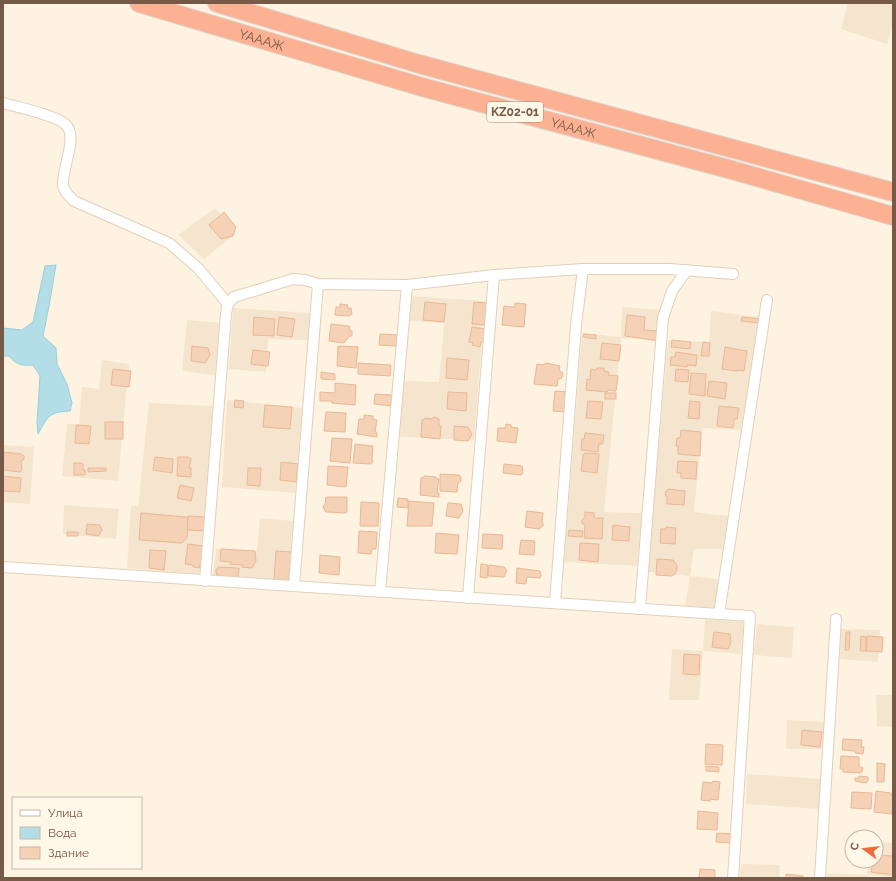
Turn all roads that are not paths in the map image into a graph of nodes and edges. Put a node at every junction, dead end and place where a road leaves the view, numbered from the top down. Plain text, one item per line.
1 (139, 3) edge
2 (217, 3) edge
3 (3, 103) edge
4 (893, 192) edge
5 (893, 216) edge
6 (583, 269) junction
7 (687, 270) junction
8 (733, 274) dead end
9 (494, 276) junction
10 (318, 284) junction
11 (407, 285) junction
12 (767, 300) dead end
13 (228, 304) junction
14 (3, 568) edge
15 (205, 580) junction
16 (294, 586) junction
17 (380, 592) junction
18 (468, 598) junction
19 (555, 603) junction
20 (640, 609) junction
21 (719, 614) junction
22 (836, 619) dead end
23 (733, 878) edge
24 (820, 878) edge

1 - 5 highway, ҮАААЖ / KZ02-01
2 - 4 highway, ҮАААЖ / KZ02-01
3 - 13 street
6 - 7 street
6 - 9 street
6 - 19 street
7 - 8 street
7 - 20 street
9 - 11 street
9 - 18 street
10 - 11 street
10 - 13 street
10 - 16 street
11 - 17 street
12 - 21 street
13 - 15 street
14 - 15 street
15 - 16 street
16 - 17 street
17 - 18 street
18 - 19 street
19 - 20 street
20 - 21 street
21 - 23 street
22 - 24 street

